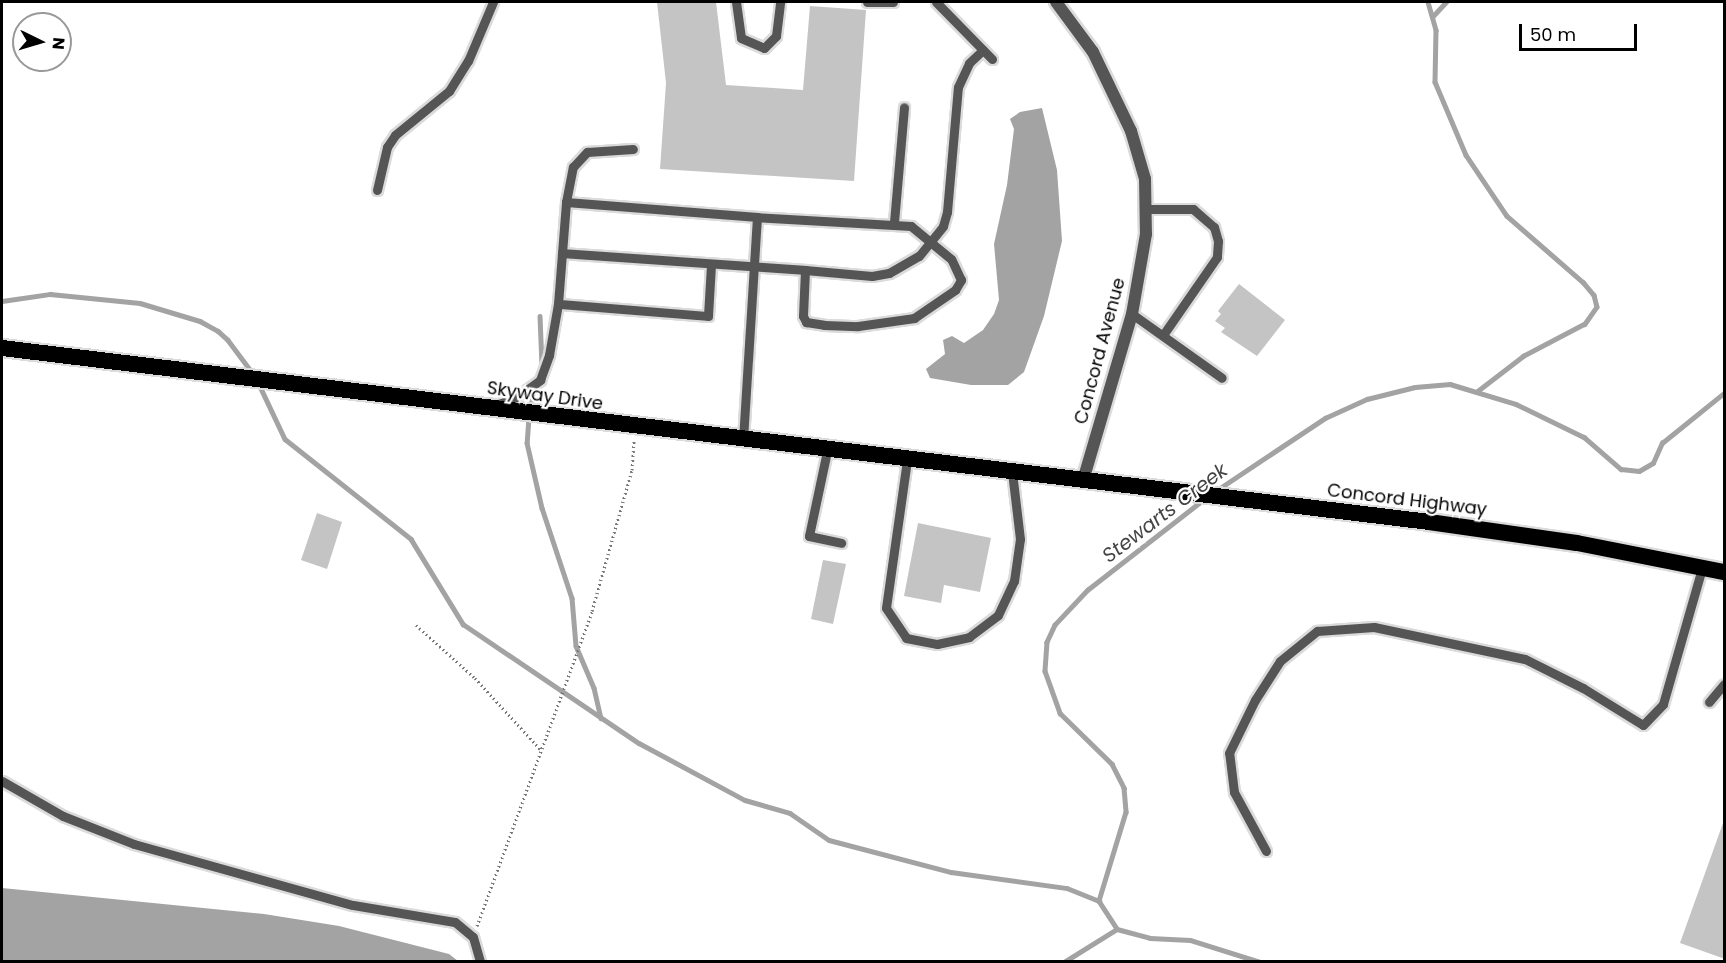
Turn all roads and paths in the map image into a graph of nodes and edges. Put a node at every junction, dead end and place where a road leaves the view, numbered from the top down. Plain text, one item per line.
1 (494, 2) edge
2 (736, 2) edge
3 (780, 2) edge
4 (867, 2) edge
5 (893, 2) edge
6 (936, 2) edge
7 (1056, 2) edge
8 (983, 50) junction
9 (992, 59) dead end
10 (904, 107) dead end
11 (633, 149) dead end
12 (376, 190) dead end
13 (566, 202) junction
14 (1145, 209) junction
15 (757, 217) junction
16 (894, 222) junction
17 (932, 240) junction
18 (562, 253) junction
19 (711, 265) junction
20 (754, 267) junction
21 (805, 270) junction
22 (558, 304) junction
23 (1132, 314) junction
24 (1163, 335) junction
25 (2, 348) edge
26 (1222, 378) dead end
27 (489, 408) junction
28 (635, 428) junction
29 (743, 439) junction
30 (827, 451) junction
31 (907, 460) junction
32 (1012, 472) junction
33 (1083, 480) junction
34 (841, 543) dead end
35 (1702, 568) junction
36 (1725, 572) edge
37 (416, 625) dead end
38 (1725, 684) edge
39 (1709, 702) dead end
40 (541, 750) junction
41 (2, 781) edge
42 (1266, 851) dead end
43 (473, 936) junction
44 (480, 962) edge

1 - 12 lane
2 - 3 lane
4 - 5 lane
6 - 8 lane
7 - 14 street, Concord Avenue
8 - 9 lane
8 - 17 lane
10 - 16 lane
11 - 13 lane
13 - 15 lane
13 - 18 lane
14 - 23 street, Concord Avenue
14 - 24 lane
15 - 16 lane
15 - 20 lane
16 - 17 lane
17 - 21 lane
17 - 21 lane
18 - 19 lane
18 - 22 lane
19 - 20 lane
19 - 22 lane
20 - 21 lane
20 - 29 lane
22 - 27 lane
23 - 24 lane
23 - 33 street, Concord Avenue
24 - 26 lane
25 - 27 highway, Skyway Drive
27 - 28 highway, Skyway Drive
28 - 29 highway, Skyway Drive
28 - 40 path
29 - 30 highway, Skyway Drive
30 - 31 highway, Skyway Drive
30 - 34 lane
31 - 32 highway, Skyway Drive
31 - 32 lane
32 - 33 highway, Skyway Drive
33 - 35 highway, Concord Highway
35 - 36 highway, Concord Highway
35 - 42 lane
37 - 40 path
38 - 39 lane
40 - 43 path
41 - 43 lane
43 - 44 lane

